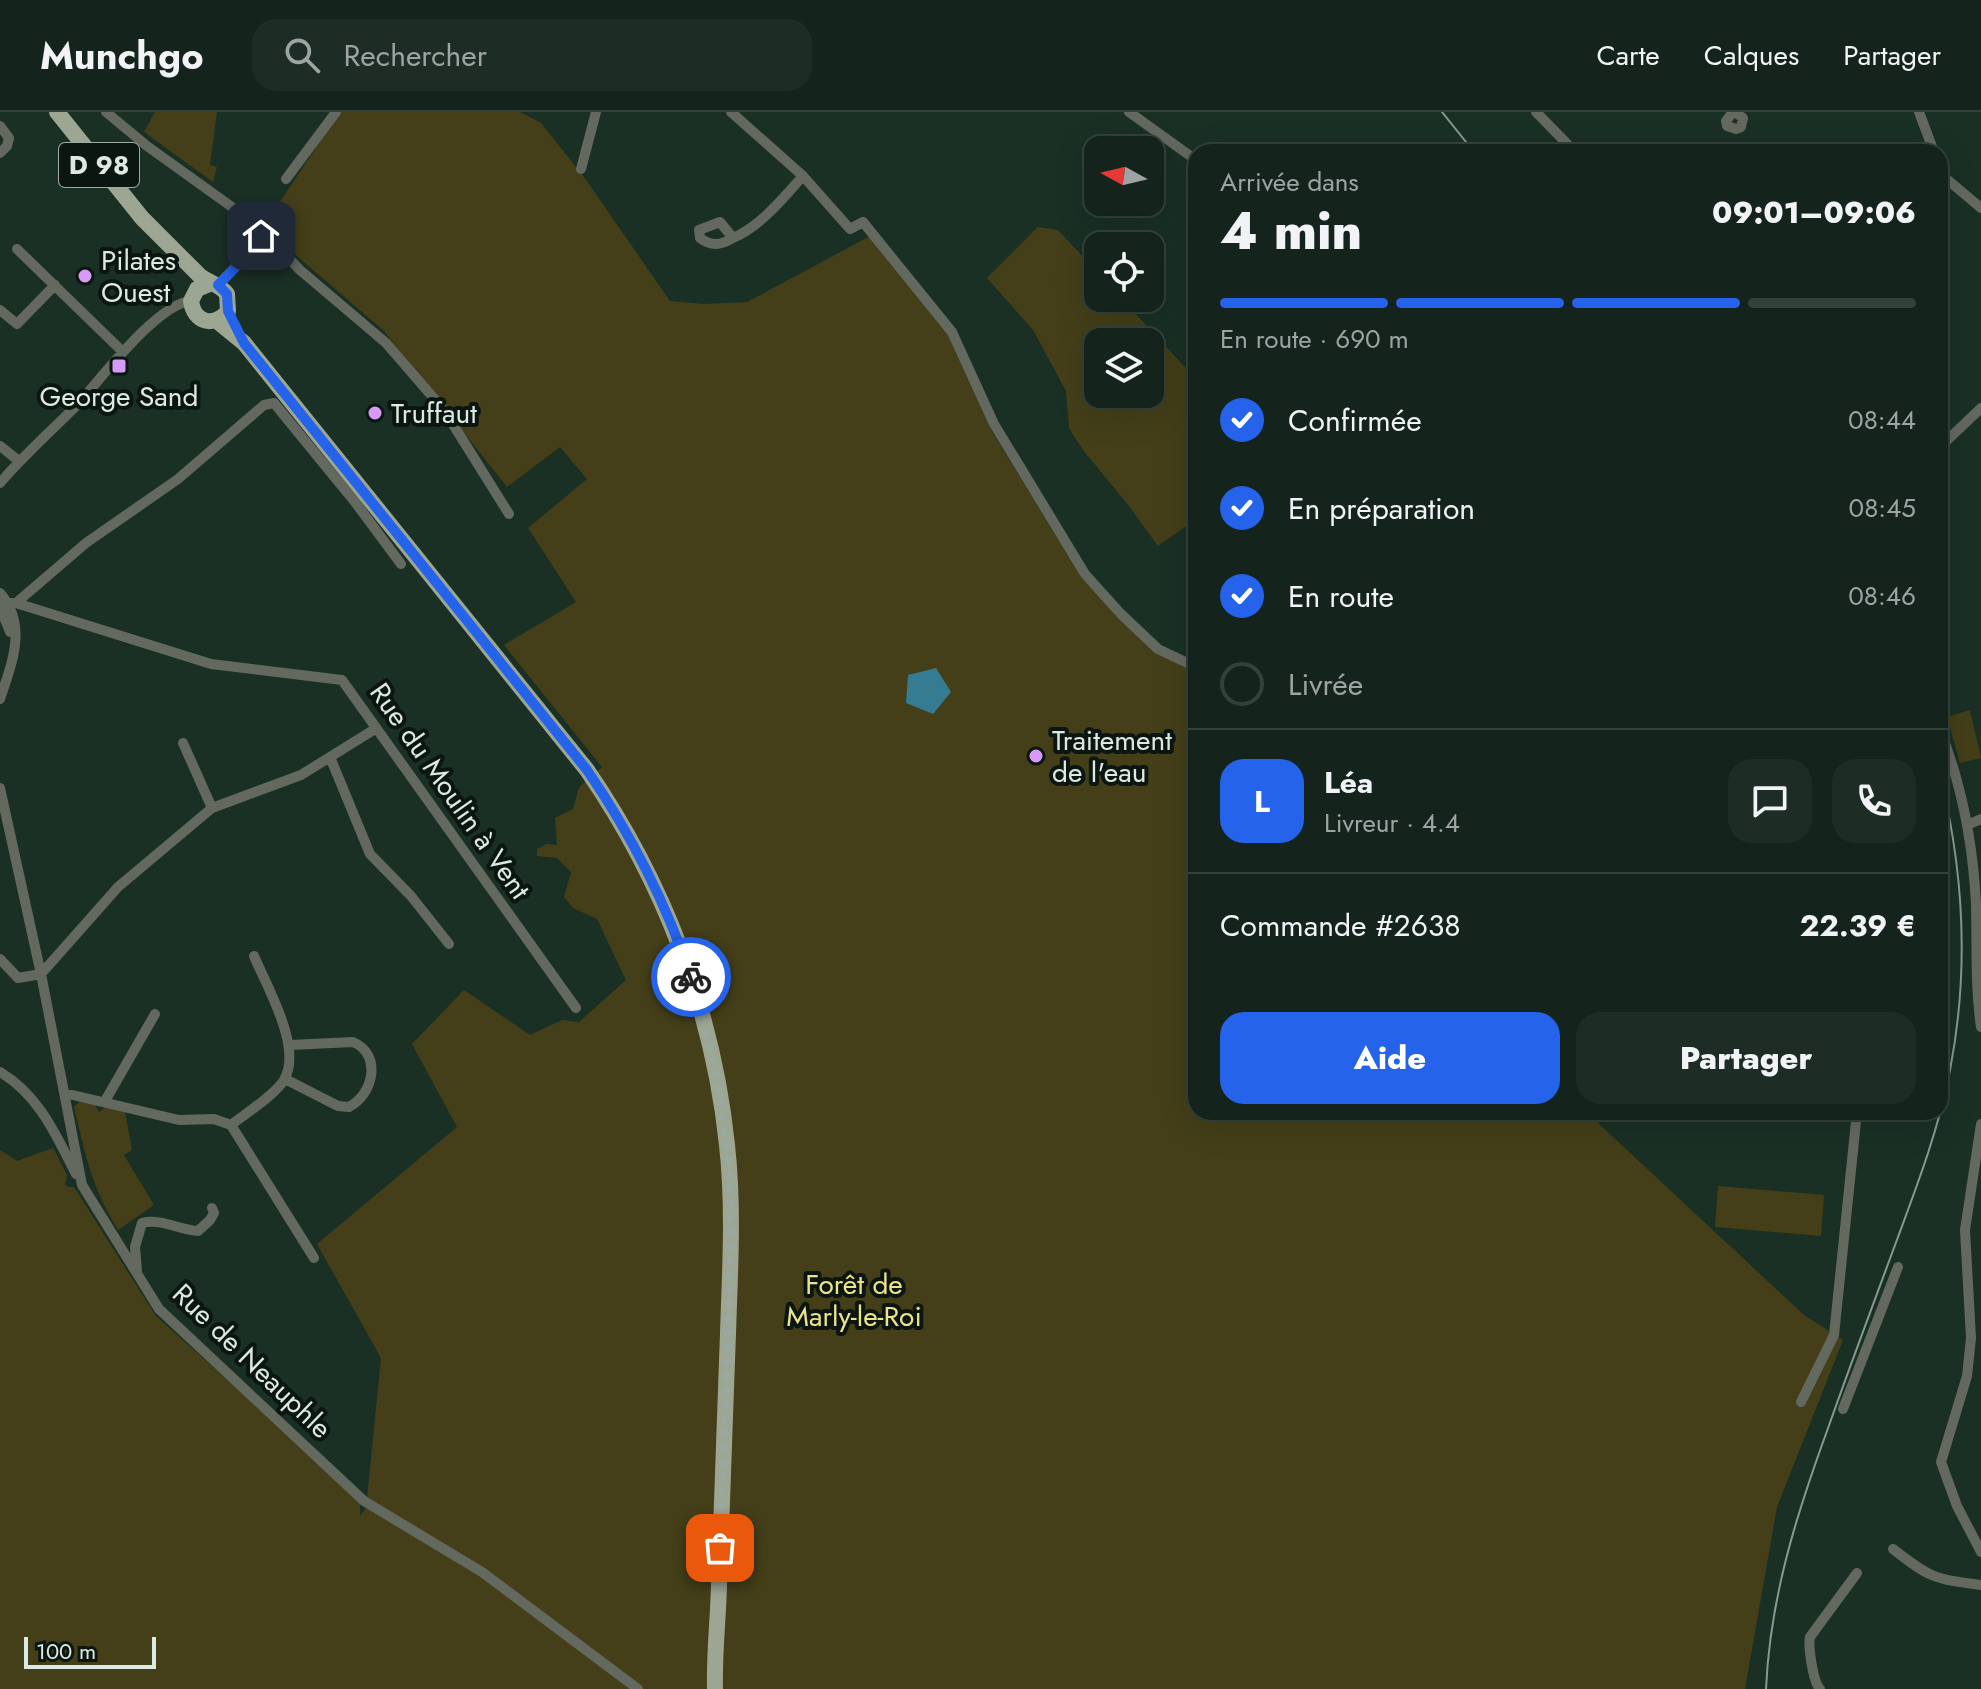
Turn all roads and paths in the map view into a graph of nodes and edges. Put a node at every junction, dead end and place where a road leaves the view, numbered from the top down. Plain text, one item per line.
1 (57, 112) edge
2 (106, 112) edge
3 (336, 112) edge
4 (596, 112) edge
5 (731, 112) edge
6 (1129, 112) edge
7 (1919, 112) edge
8 (1535, 113) edge
9 (0, 126) edge
10 (1567, 144) edge
11 (1931, 144) edge
12 (4, 149) edge
13 (1188, 154) edge
14 (581, 169) dead end
15 (803, 176) junction
16 (286, 179) dead end
17 (1948, 180) edge
18 (1981, 208) edge
19 (142, 218) junction
20 (261, 236) junction
21 (733, 238) dead end
22 (17, 249) dead end
23 (214, 284) junction
24 (55, 285) junction
25 (192, 298) junction
26 (0, 310) edge
27 (222, 316) junction
28 (123, 352) junction
29 (1981, 408) edge
30 (1948, 439) edge
31 (0, 446) edge
32 (19, 461) junction
33 (0, 483) edge
34 (509, 514) dead end
35 (401, 564) dead end
36 (0, 593) edge
37 (6, 604) edge
38 (1188, 663) edge
39 (0, 699) edge
40 (375, 729) junction
41 (183, 743) dead end
42 (1948, 750) edge
43 (330, 757) junction
44 (0, 788) edge
45 (212, 808) junction
46 (1981, 819) edge
47 (1967, 825) junction
48 (449, 944) dead end
49 (254, 956) dead end
50 (0, 959) edge
51 (41, 974) junction
52 (576, 1008) dead end
53 (155, 1014) dead end
54 (1981, 1027) edge
55 (290, 1045) junction
56 (0, 1072) edge
57 (285, 1079) junction
58 (64, 1093) junction
59 (105, 1101) junction
60 (1856, 1120) edge
61 (1981, 1124) edge
62 (231, 1125) junction
63 (82, 1185) junction
64 (212, 1208) dead end
65 (314, 1258) dead end
66 (1898, 1267) dead end
67 (137, 1273) junction
68 (1801, 1402) dead end
69 (1843, 1409) dead end
70 (1893, 1549) dead end
71 (1981, 1552) edge
72 (1857, 1573) dead end
73 (1981, 1585) edge
74 (718, 1607) junction
75 (638, 1689) edge
76 (715, 1689) edge
77 (726, 1689) edge
78 (1820, 1689) edge

1 - 19 main road, D 98
2 - 20 street
3 - 16 street
4 - 14 street
5 - 15 street
6 - 13 street
7 - 11 street
8 - 10 street
9 - 12 street
15 - 21 street
15 - 38 street
17 - 18 street
19 - 23 main road, D 98
19 - 25 main road, D 98
20 - 23 street
20 - 34 street
22 - 24 street
23 - 25 main road
23 - 27 main road
24 - 26 street
24 - 28 street
25 - 27 main road
25 - 28 street
27 - 74 main road
28 - 32 street
29 - 30 street
31 - 32 street
32 - 33 street
35 - 37 street
36 - 37 street
37 - 39 street
37 - 40 street, Rue du Moulin à Vent
40 - 43 street
40 - 52 street, Rue du Moulin à Vent
41 - 45 street
42 - 47 street
43 - 45 street
43 - 48 street
44 - 51 street, Rue de Neauphle
45 - 51 street
46 - 47 street
47 - 54 street
49 - 55 street
50 - 51 street
51 - 58 street, Rue de Neauphle
53 - 59 street
55 - 57 street
55 - 57 street
56 - 63 street
57 - 62 street
58 - 59 street
58 - 63 street, Rue de Neauphle
59 - 62 street
60 - 68 street
61 - 71 street
62 - 65 street
63 - 67 street, Rue de Neauphle
64 - 67 street
66 - 69 street
67 - 75 street, Rue de Neauphle
70 - 73 street
72 - 78 street
74 - 76 main road
74 - 77 main road

